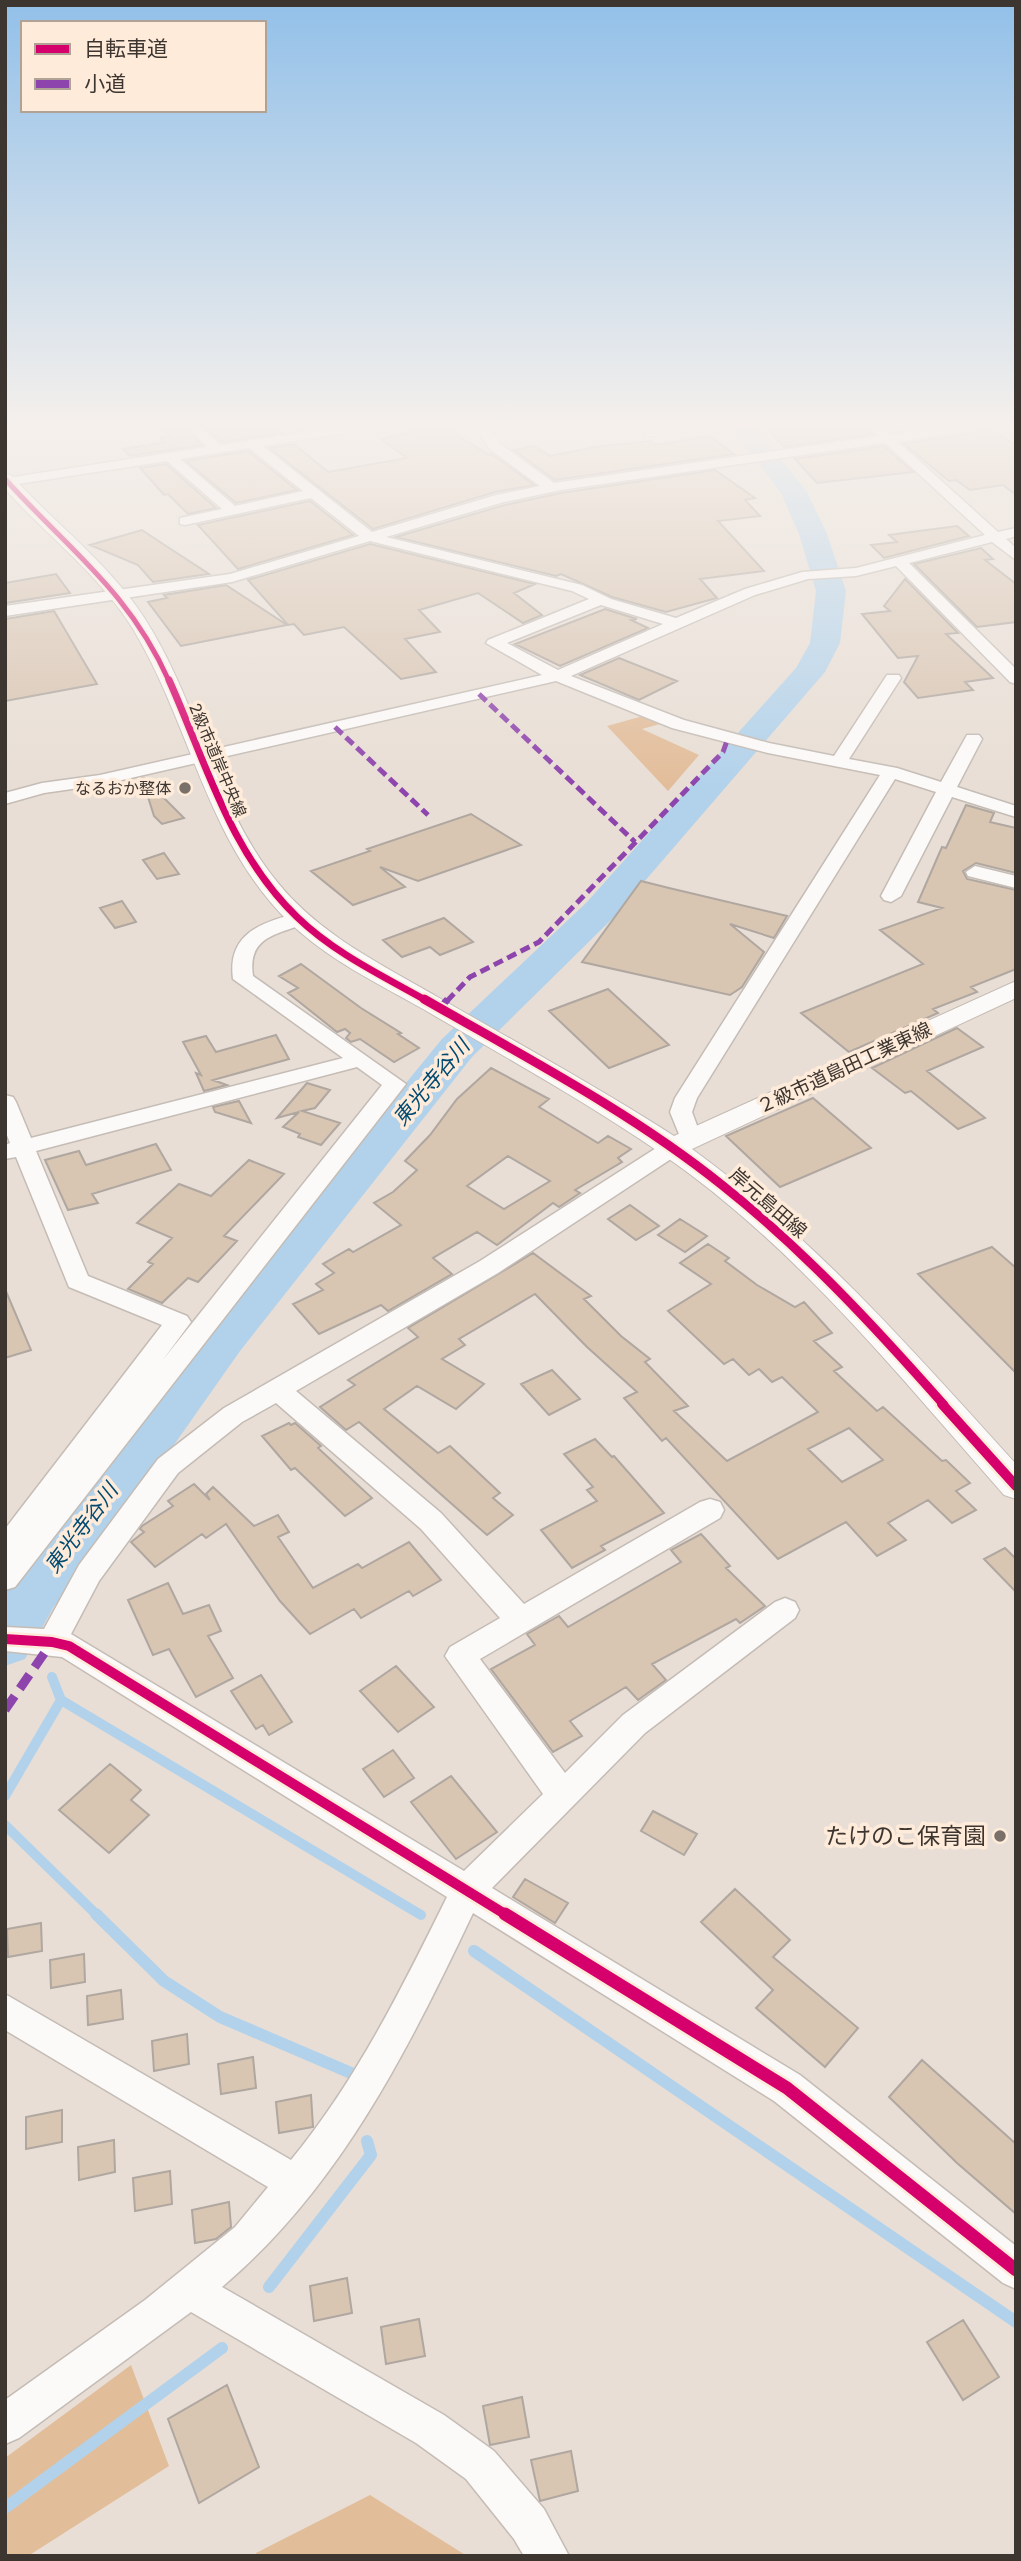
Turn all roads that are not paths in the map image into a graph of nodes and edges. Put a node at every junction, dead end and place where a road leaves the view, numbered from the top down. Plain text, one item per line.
1 (72, 548) edge
2 (335, 548) edge
3 (413, 548) edge
4 (951, 548) edge
5 (898, 560) junction
6 (119, 595) junction
7 (601, 600) junction
8 (5, 611) edge
9 (678, 624) junction
10 (557, 676) junction
11 (893, 678) dead end
12 (1016, 678) edge
13 (973, 739) dead end
14 (202, 757) junction
15 (838, 762) junction
16 (891, 772) junction
17 (8, 778) dead end
18 (948, 788) junction
19 (12, 797) edge
20 (1016, 812) edge
21 (975, 872) dead end
22 (1016, 882) edge
23 (891, 895) dead end
24 (299, 919) junction
25 (1016, 988) edge
26 (444, 1012) joint
27 (360, 1060) junction
28 (5, 1102) edge
29 (681, 1144) junction
30 (15, 1150) edge
31 (277, 1389) junction
32 (1016, 1486) edge
33 (710, 1510) dead end
34 (5, 1550) edge
35 (5, 1579) edge
36 (785, 1610) dead end
37 (521, 1621) junction
38 (5, 1639) edge
39 (52, 1642) junction
40 (562, 1794) junction
41 (467, 1891) junction
42 (5, 2011) edge
43 (295, 2183) junction
44 (1016, 2270) edge
45 (188, 2288) junction
46 (5, 2424) edge
47 (548, 2556) edge

1 - 6 street, 2級市道岸中央線
2 - 6 street
3 - 7 street
4 - 5 street
5 - 9 street
5 - 12 street
6 - 8 street
6 - 14 street, 2級市道岸中央線
7 - 9 street
7 - 10 street
9 - 10 street
10 - 14 street
10 - 15 street
11 - 15 street
13 - 18 street
14 - 19 street
14 - 24 street, 2級市道岸中央線
15 - 16 street
16 - 18 street
16 - 29 street
17 - 19 street
18 - 20 street
18 - 23 street
21 - 22 street
24 - 26 street, 2級市道岸中央線
24 - 27 street
25 - 29 street, ２級市道島田工業東線
26 - 29 street, 岸元島田線
27 - 30 street
27 - 35 street
28 - 30 street
29 - 31 street
29 - 32 street, 岸元島田線
30 - 34 street
31 - 37 street
31 - 39 street
33 - 37 street
36 - 40 street
37 - 40 street
38 - 39 street
39 - 41 street
40 - 41 street
41 - 43 street
41 - 44 street
42 - 43 street
43 - 45 street
45 - 46 street
45 - 47 street

